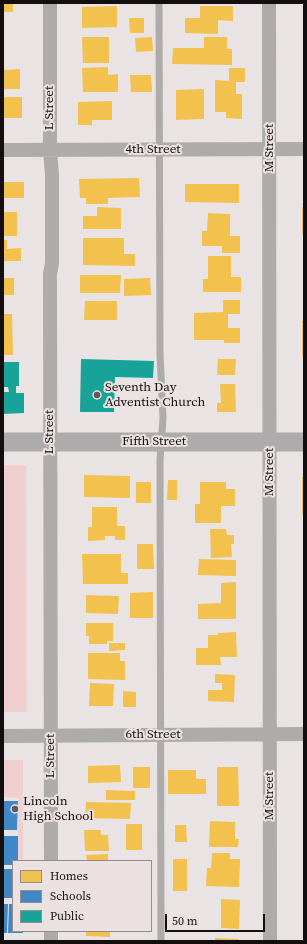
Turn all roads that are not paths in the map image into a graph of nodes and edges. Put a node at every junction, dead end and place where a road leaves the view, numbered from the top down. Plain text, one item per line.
1 (50, 3) edge
2 (159, 3) edge
3 (269, 3) edge
4 (304, 149) edge
5 (3, 150) edge
6 (50, 150) junction
7 (159, 150) junction
8 (270, 150) junction
9 (3, 442) edge
10 (50, 442) junction
11 (161, 442) junction
12 (270, 442) junction
13 (304, 442) edge
14 (270, 734) junction
15 (304, 734) edge
16 (160, 735) junction
17 (3, 736) edge
18 (51, 736) junction
19 (51, 860) edge
20 (161, 941) edge
21 (270, 941) edge

1 - 6 street, L Street
2 - 7 lane
3 - 8 street, M Street
4 - 8 street, 4th Street
5 - 6 street, 4th Street
6 - 7 street, 4th Street
6 - 10 street, L Street
7 - 8 street, 4th Street
7 - 11 lane
8 - 12 street, M Street
9 - 10 street, Fifth Street
10 - 11 street, Fifth Street
10 - 18 street, L Street
11 - 12 street, Fifth Street
11 - 16 lane
12 - 13 street, Fifth Street
12 - 14 street, M Street
14 - 15 street, 6th Street
14 - 16 street, 6th Street
14 - 21 street, M Street
16 - 18 street, 6th Street
16 - 20 lane
17 - 18 street, 6th Street
18 - 19 street, L Street

